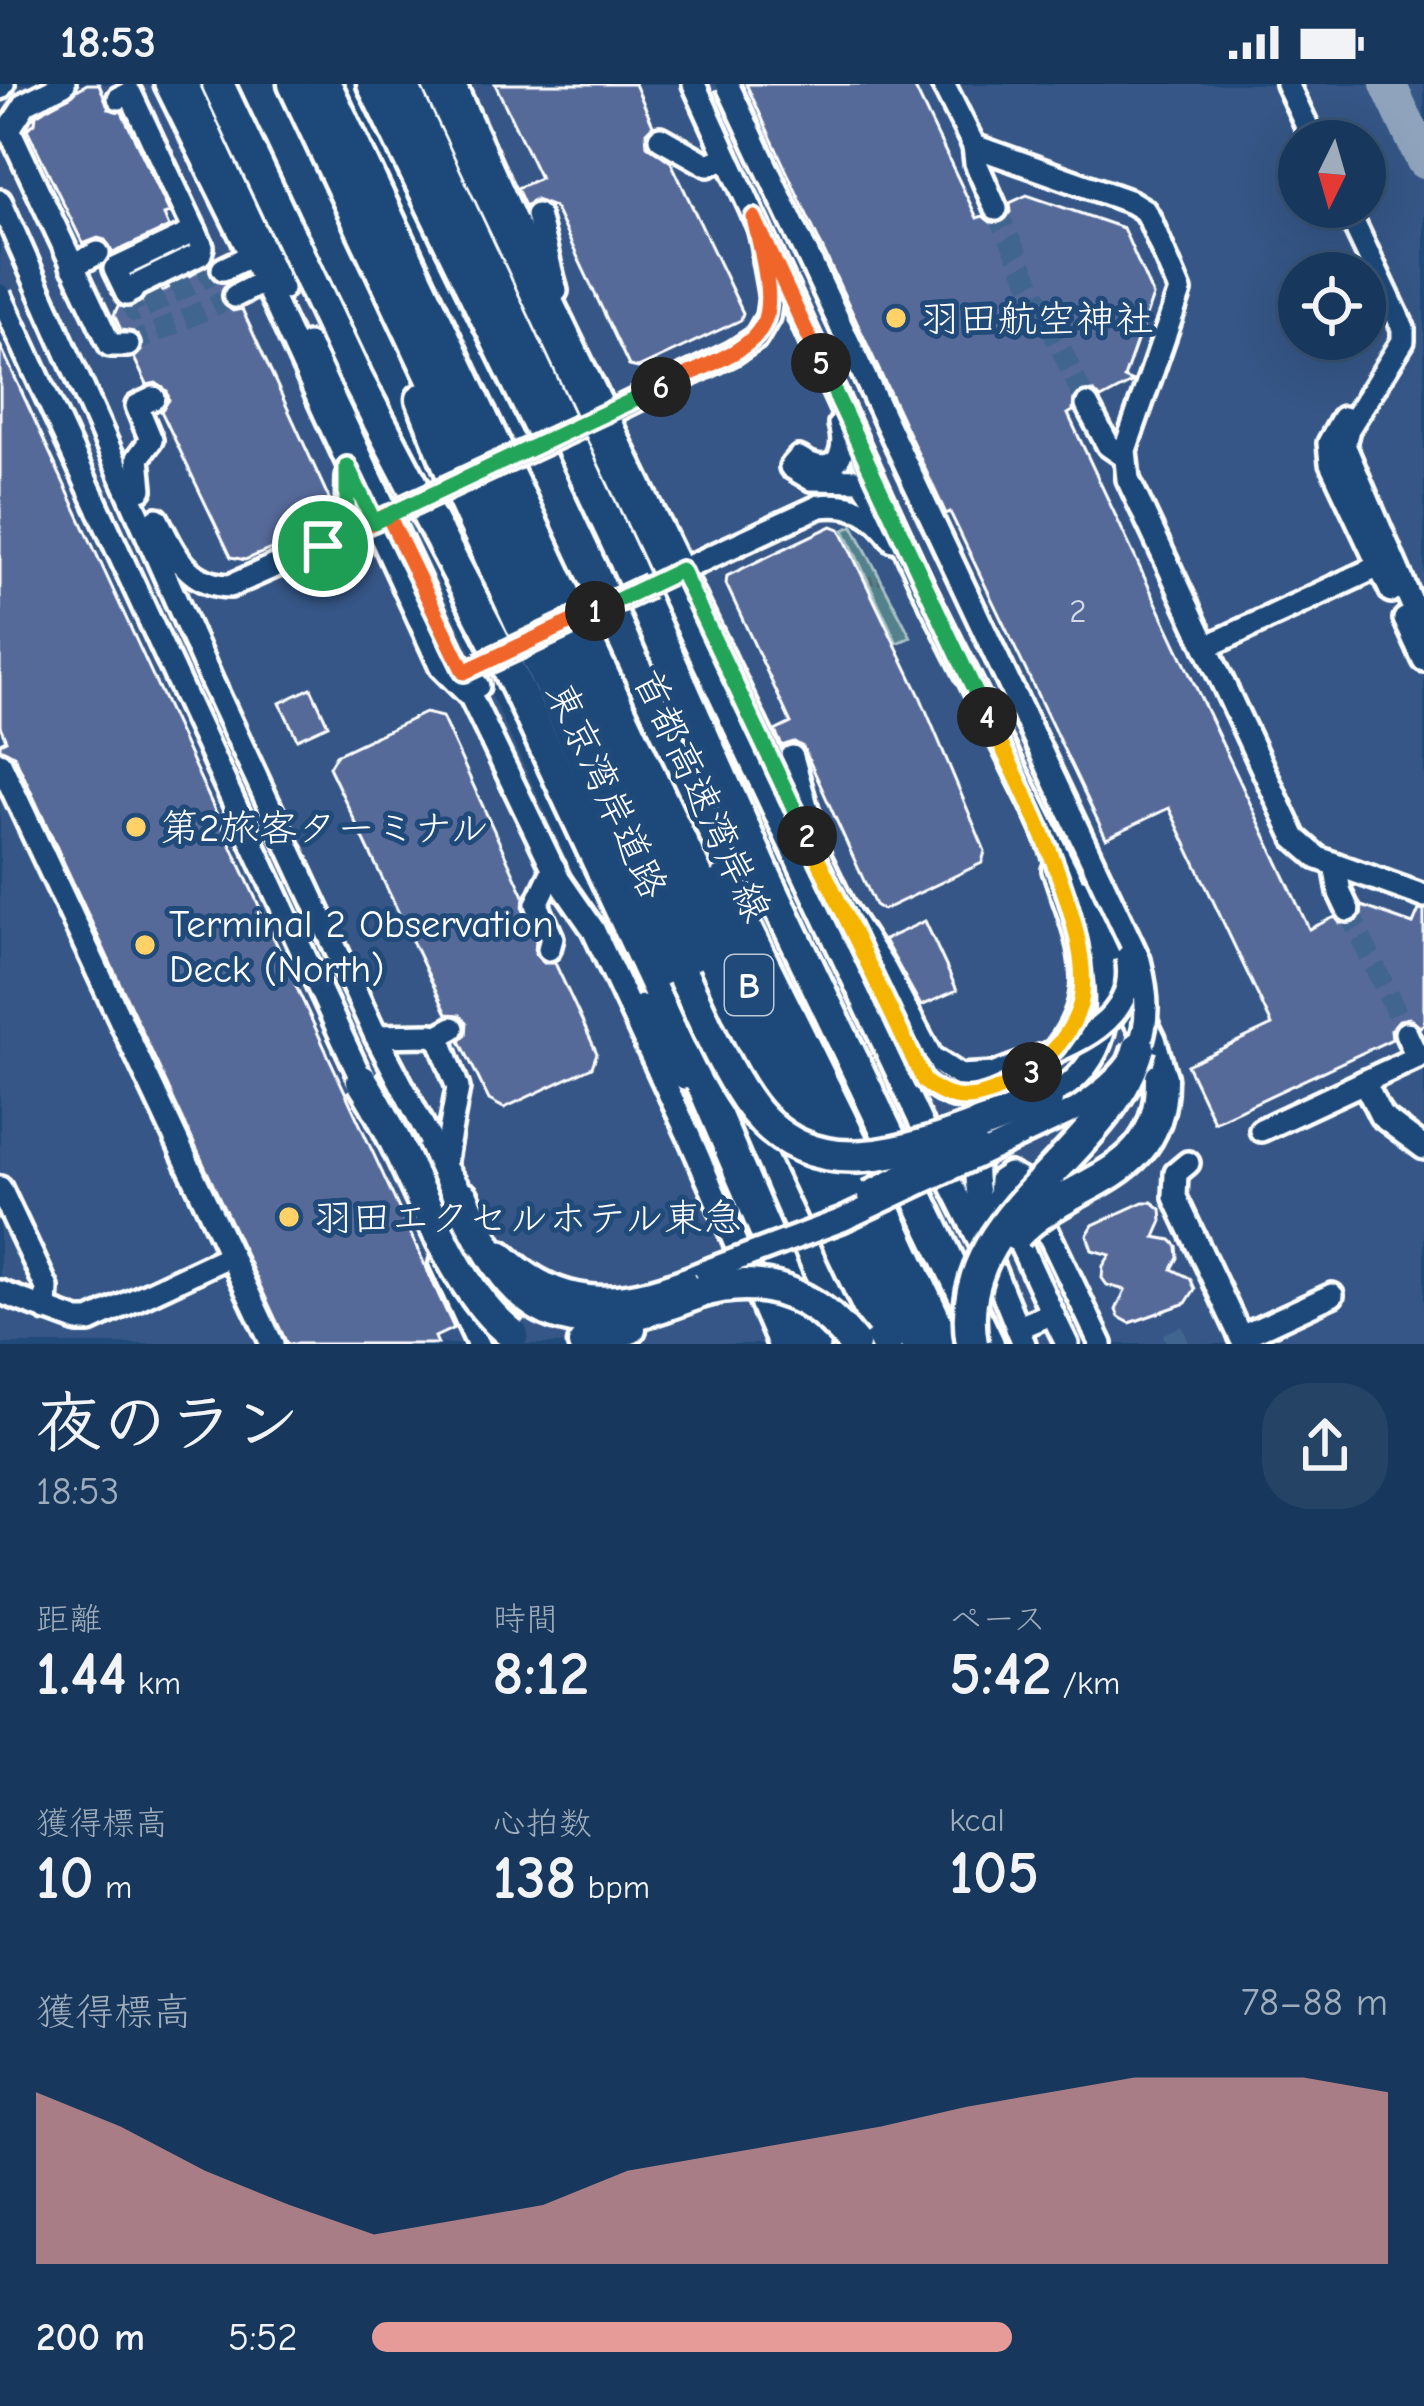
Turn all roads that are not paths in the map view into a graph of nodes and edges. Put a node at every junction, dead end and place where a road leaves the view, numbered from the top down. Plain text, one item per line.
1 (64, 84) edge
2 (166, 84) edge
3 (187, 84) edge
4 (218, 84) edge
5 (292, 84) edge
6 (325, 84) edge
7 (373, 84) edge
8 (402, 84) edge
9 (433, 84) edge
10 (454, 84) edge
11 (694, 84) edge
12 (727, 84) edge
13 (944, 84) edge
14 (1288, 84) edge
15 (131, 90) edge
16 (1304, 120) edge
17 (659, 138) dead end
18 (974, 146) junction
19 (727, 157) junction
20 (218, 194) junction
21 (1, 201) edge
22 (995, 209) tunnel mouth
23 (537, 215) dead end
24 (754, 218) junction
25 (1356, 228) edge
26 (0, 244) edge
27 (98, 253) dead end
28 (250, 256) junction
29 (28, 261) junction
30 (72, 266) junction
31 (223, 269) tunnel mouth
32 (263, 282) junction
33 (130, 292) dead end
34 (0, 295) edge
35 (235, 296) tunnel mouth
36 (560, 316) junction
37 (128, 345) dead end
38 (586, 369) junction
39 (827, 377) junction
40 (648, 394) junction
41 (154, 398) dead end
42 (1087, 405) tunnel mouth
43 (593, 420) junction
44 (107, 440) junction
45 (1124, 456) junction
46 (347, 466) junction
47 (141, 489) junction
48 (890, 514) junction
49 (387, 516) junction
50 (323, 546) junction
51 (732, 547) junction
52 (1386, 562) junction
53 (665, 578) junction
54 (922, 585) junction
55 (705, 623) junction
56 (581, 626) junction
57 (1424, 632) edge
58 (662, 645) junction
59 (1206, 647) junction
60 (1424, 660) edge
61 (472, 669) junction
62 (792, 757) dead end
63 (0, 763) edge
64 (1037, 818) junction
65 (1335, 864) junction
66 (554, 868) junction
67 (824, 868) junction
68 (1094, 896) junction
69 (1424, 896) edge
70 (843, 906) junction
71 (1348, 910) tunnel mouth
72 (549, 950) dead end
73 (1406, 1033) tunnel mouth
74 (379, 1042) junction
75 (1139, 1047) junction
76 (1420, 1055) edge
77 (1034, 1071) junction
78 (362, 1081) junction
79 (1364, 1082) junction
80 (1047, 1100) junction
81 (1261, 1130) dead end
82 (1424, 1148) edge
83 (1188, 1162) dead end
84 (443, 1166) junction
85 (0, 1188) edge
86 (463, 1198) junction
87 (231, 1255) junction
88 (992, 1266) junction
89 (703, 1281) junction
90 (0, 1292) edge
91 (1332, 1294) dead end
92 (660, 1309) junction
93 (46, 1310) junction
94 (1052, 1312) junction
95 (1021, 1336) edge
96 (514, 1341) edge
97 (1242, 1341) edge
98 (809, 1343) edge
99 (272, 1344) edge
100 (478, 1344) edge
101 (584, 1344) edge
102 (779, 1344) edge
103 (854, 1344) edge
104 (886, 1344) edge
105 (917, 1344) edge
106 (946, 1344) edge
107 (972, 1344) edge
108 (987, 1344) edge
109 (1067, 1344) edge
110 (1101, 1344) edge

1 - 30 street
2 - 20 street
3 - 49 street
4 - 98 highway, 東京湾岸道路
5 - 80 highway, bridge
5 - 104 highway, 首都高速湾岸線 / B
6 - 56 highway, 首都高速湾岸線 / B
7 - 58 highway
8 - 58 highway
9 - 43 street
10 - 36 street
11 - 19 street
12 - 68 street, bridge
13 - 18 street
14 - 16 street
15 - 20 street
15 - 33 street
17 - 19 street
18 - 22 street
18 - 45 street
19 - 24 street
20 - 28 street
21 - 29 street
23 - 36 street
24 - 39 street
24 - 40 street
25 - 52 street
26 - 29 street
27 - 30 street
28 - 31 street
28 - 32 street
29 - 44 street
30 - 37 street
32 - 35 street
32 - 46 street
34 - 78 street, bridge
36 - 38 street
38 - 40 street
38 - 43 street
39 - 48 street
39 - 48 street
40 - 43 street
41 - 47 street
42 - 45 street
43 - 49 street, bridge
43 - 53 street
44 - 47 street
44 - 74 street
45 - 59 street
46 - 49 street
46 - 50 street
47 - 50 street
48 - 54 street
49 - 50 street
49 - 61 street
49 - 66 street
51 - 53 street
51 - 54 street
51 - 55 street
52 - 57 street
52 - 59 street
52 - 60 street
53 - 55 street
53 - 61 street, bridge
53 - 88 street
54 - 64 street
55 - 67 street
56 - 105 highway, 首都高速湾岸線 / B
56 - 106 highway
58 - 108 highway
59 - 65 street
61 - 98 street
62 - 67 street
63 - 87 street
64 - 68 street
64 - 77 street
65 - 69 street
65 - 71 street
66 - 72 street
66 - 102 street
67 - 70 street
68 - 70 street, bridge
68 - 75 street, bridge
68 - 80 street
68 - 108 highway, bridge
70 - 77 street
73 - 76 street
74 - 84 street
74 - 84 street
74 - 96 street
75 - 89 street, bridge
75 - 107 highway, bridge
76 - 79 street
77 - 88 street
78 - 96 highway, bridge
78 - 100 street, bridge
79 - 81 street
79 - 82 street
80 - 89 street, bridge
83 - 97 street
84 - 86 street
85 - 93 street
86 - 89 street
86 - 92 highway
87 - 93 street
87 - 99 street
88 - 95 street
89 - 92 highway
89 - 103 highway, bridge
90 - 93 street
91 - 97 street
92 - 101 highway
94 - 95 street
94 - 109 street
94 - 110 street

